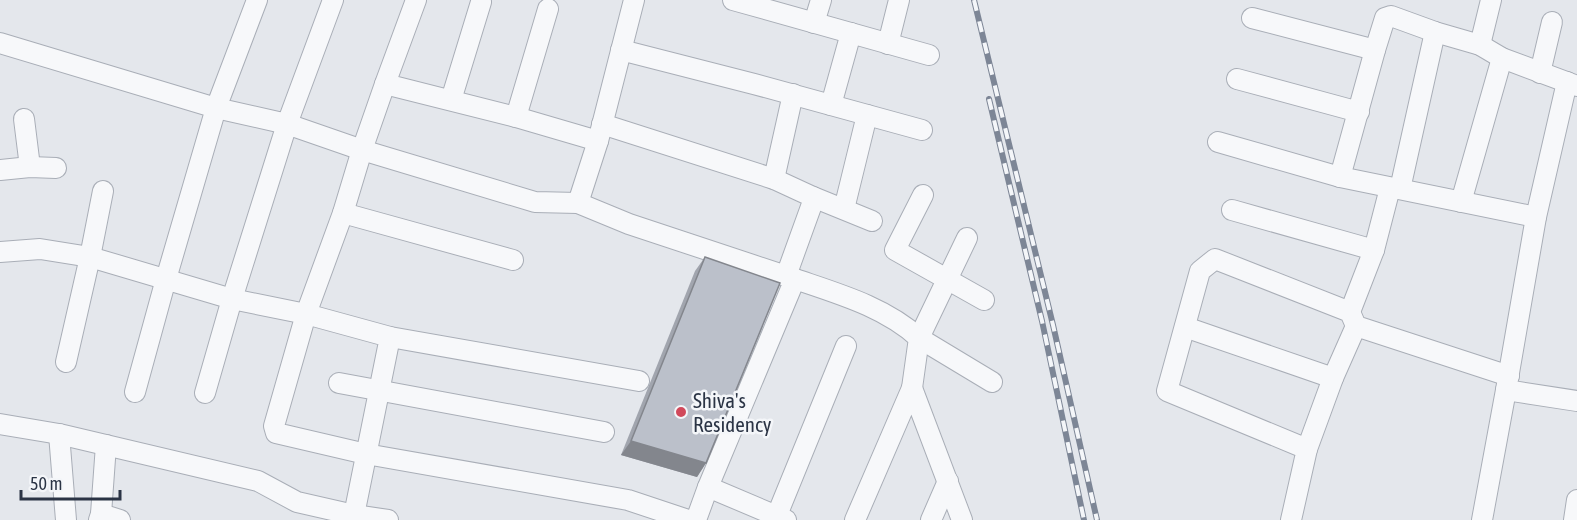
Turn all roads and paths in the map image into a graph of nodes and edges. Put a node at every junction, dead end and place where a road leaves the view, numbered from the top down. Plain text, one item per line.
1 (257, 0) edge
2 (333, 0) edge
3 (416, 0) edge
4 (634, 0) edge
5 (733, 0) edge
6 (821, 0) edge
7 (899, 0) edge
8 (1491, 0) edge
9 (481, 2) dead end
10 (548, 9) dead end
11 (1252, 18) dead end
12 (1552, 22) dead end
13 (814, 23) junction
14 (1435, 32) junction
15 (851, 33) junction
16 (0, 43) edge
17 (888, 44) junction
18 (1480, 45) junction
19 (621, 50) junction
20 (1375, 51) junction
21 (929, 55) dead end
22 (1502, 58) junction
23 (1540, 73) junction
24 (1237, 79) dead end
25 (385, 84) junction
26 (1572, 84) edge
27 (793, 94) junction
28 (451, 100) junction
29 (831, 105) junction
30 (216, 108) junction
31 (1359, 112) junction
32 (867, 115) junction
33 (516, 117) junction
34 (24, 119) dead end
35 (287, 124) junction
36 (922, 130) dead end
37 (600, 132) junction
38 (1218, 142) dead end
39 (362, 150) junction
40 (30, 167) junction
41 (56, 168) dead end
42 (0, 170) edge
43 (1340, 177) junction
44 (774, 179) junction
45 (1395, 188) junction
46 (104, 191) dead end
47 (923, 195) dead end
48 (813, 197) junction
49 (1461, 202) junction
50 (578, 203) junction
51 (844, 209) junction
52 (1232, 210) dead end
53 (343, 213) junction
54 (1536, 218) junction
55 (872, 221) dead end
56 (967, 238) dead end
57 (1374, 250) junction
58 (0, 252) edge
59 (90, 257) junction
60 (513, 260) dead end
61 (791, 278) junction
62 (166, 279) junction
63 (947, 279) junction
64 (232, 299) junction
65 (984, 300) dead end
66 (306, 314) junction
67 (1353, 319) junction
68 (1185, 327) junction
69 (390, 337) junction
70 (919, 338) junction
71 (846, 346) dead end
72 (66, 362) dead end
73 (1333, 378) junction
74 (639, 381) dead end
75 (339, 382) dead end
76 (992, 382) dead end
77 (1507, 383) junction
78 (912, 388) junction
79 (379, 390) junction
80 (135, 392) dead end
81 (205, 393) dead end
82 (1577, 400) edge
83 (0, 424) edge
84 (604, 432) dead end
85 (59, 434) junction
86 (106, 445) junction
87 (1307, 449) junction
88 (366, 454) junction
89 (948, 481) junction
90 (708, 487) junction
91 (1577, 500) edge
92 (100, 517) edge
93 (354, 517) edge
94 (779, 519) edge
95 (66, 520) edge
96 (120, 520) edge
97 (388, 520) edge
98 (688, 520) edge
99 (696, 520) edge
100 (855, 520) edge
101 (931, 520) edge
102 (962, 520) edge
103 (1292, 520) edge
104 (1482, 520) edge
105 (1574, 520) edge

1 - 30 street
2 - 35 street
3 - 25 street
4 - 19 street
5 - 13 street
6 - 13 street
7 - 17 street
8 - 18 street
9 - 28 street
10 - 33 street
11 - 20 street
12 - 23 street
13 - 15 street
14 - 18 street
14 - 20 street
14 - 45 street
15 - 17 street
15 - 29 street
16 - 30 street
17 - 21 street
18 - 22 street
19 - 27 street
19 - 37 street
20 - 31 street
22 - 23 street
22 - 49 street
23 - 26 street
24 - 31 street
25 - 28 street
25 - 39 street
26 - 54 street
27 - 29 street
27 - 44 street
28 - 33 street
29 - 32 street
30 - 35 street
30 - 62 street
31 - 43 street
32 - 36 street
32 - 51 street
33 - 37 street
34 - 40 street
35 - 39 street
35 - 64 street
37 - 44 street
37 - 50 street
38 - 43 street
39 - 50 street
39 - 53 street
40 - 41 street
40 - 42 street
43 - 45 street
44 - 48 street
45 - 49 street
45 - 57 street
46 - 59 street
47 - 63 street
48 - 51 street
48 - 61 street
49 - 54 street
50 - 61 street
51 - 55 street
52 - 57 street
53 - 60 street
53 - 66 street
54 - 77 street
56 - 63 street
57 - 67 street
58 - 59 street
59 - 62 street
59 - 72 street
61 - 70 street
61 - 90 street
62 - 64 street
62 - 80 street
63 - 65 street
63 - 70 street
64 - 66 street
64 - 81 street
66 - 69 street
66 - 88 street
67 - 68 street
67 - 73 street
67 - 77 street
68 - 73 street
68 - 87 street
69 - 74 street
69 - 79 street
70 - 76 street
70 - 78 street
71 - 94 street
73 - 87 street
75 - 79 street
77 - 82 street
77 - 104 street
78 - 89 street
78 - 100 street
79 - 84 street
79 - 88 street
83 - 85 street
85 - 86 street
85 - 95 street
86 - 92 street
86 - 93 street
87 - 103 street
88 - 93 street
88 - 98 street
89 - 101 street
89 - 102 street
90 - 94 street
90 - 99 street
91 - 105 street
92 - 96 street
93 - 97 street

